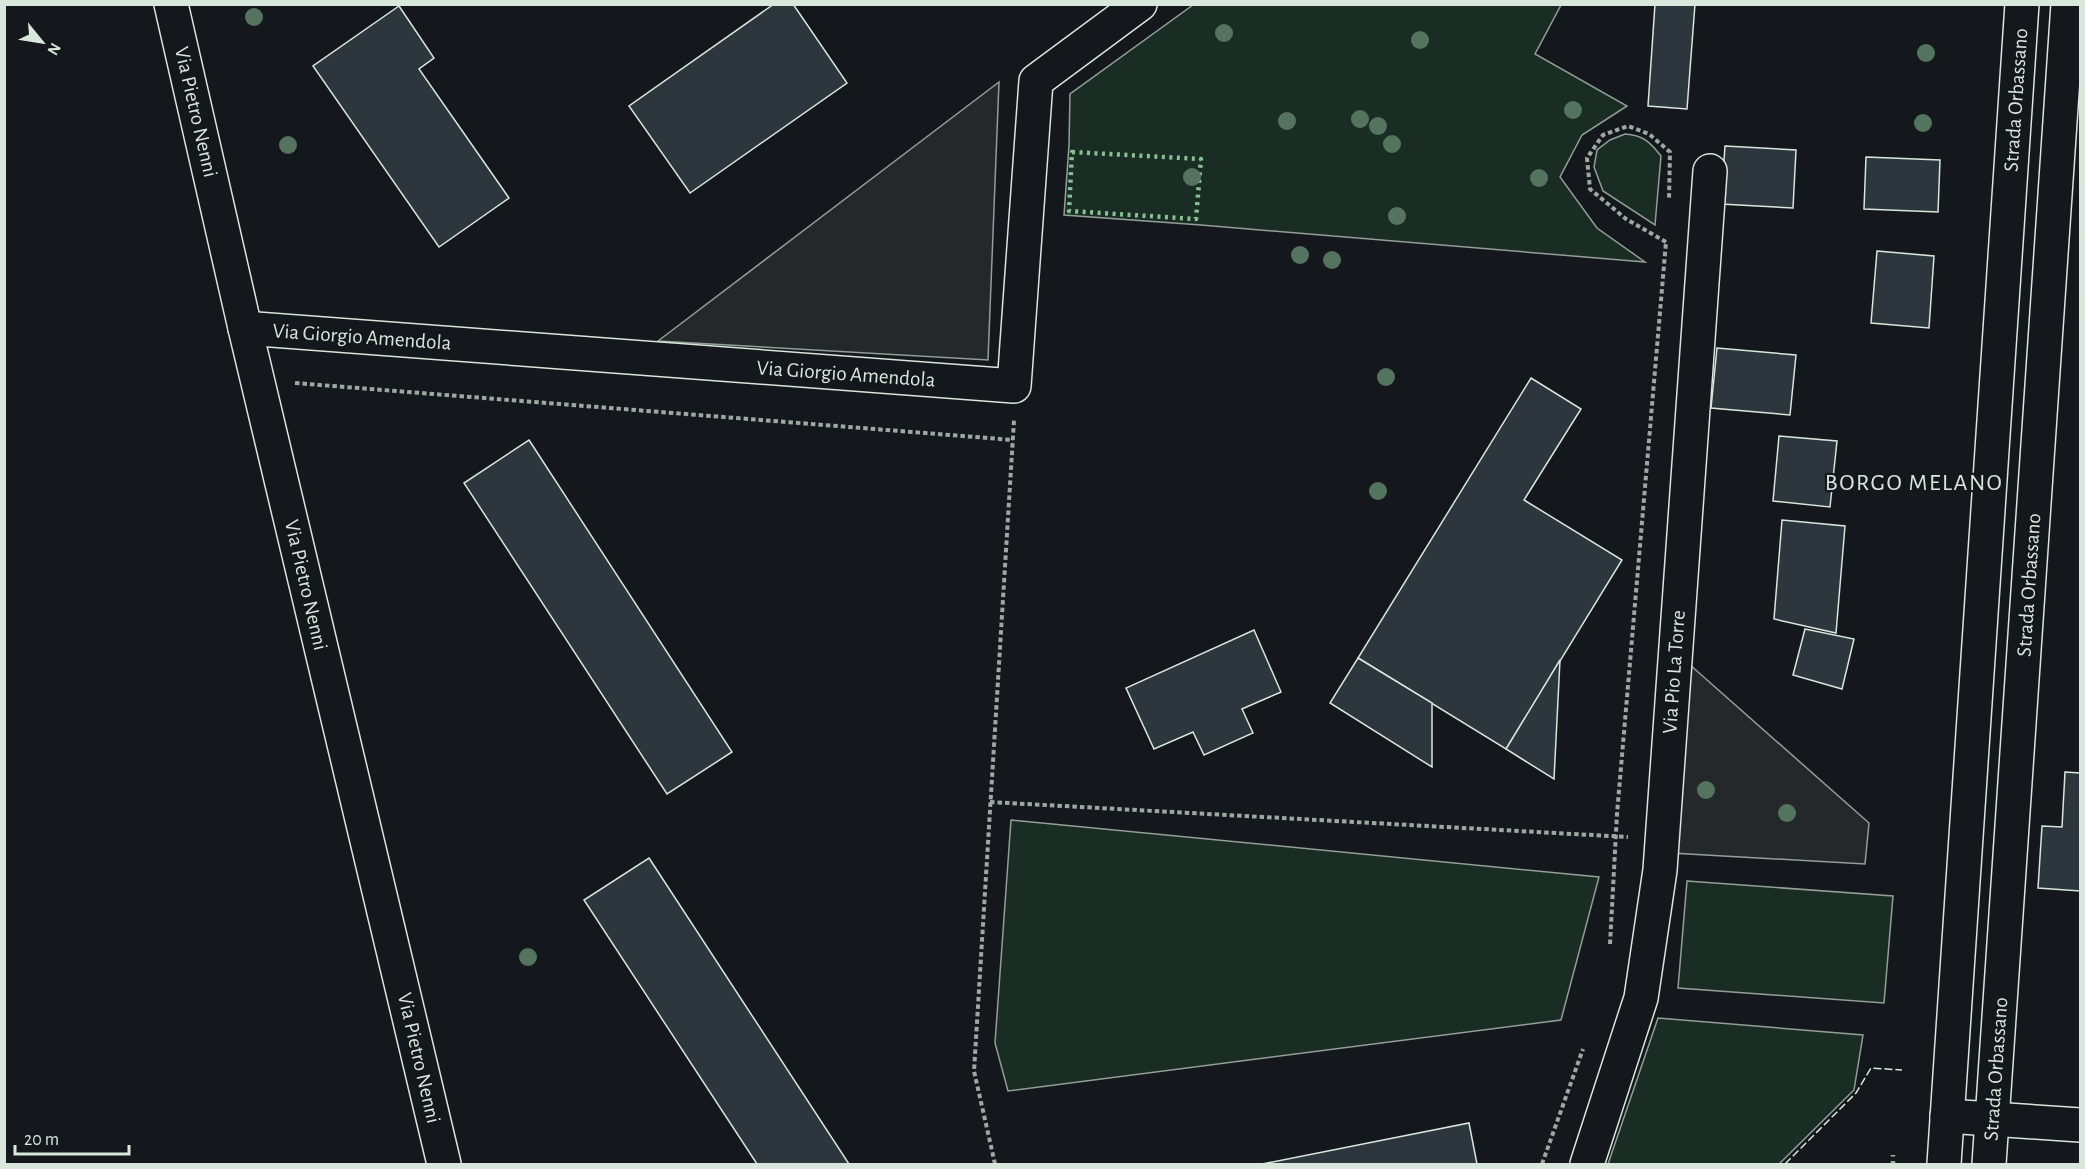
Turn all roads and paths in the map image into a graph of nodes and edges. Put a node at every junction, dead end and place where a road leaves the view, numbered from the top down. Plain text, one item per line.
1 (171, 4) edge
2 (1140, 4) edge
3 (2022, 4) edge
4 (2068, 4) edge
5 (1710, 171) dead end
6 (1669, 206) dead end
7 (1667, 230) dead end
8 (1666, 242) junction
9 (245, 328) junction
10 (258, 383) junction
11 (1014, 386) junction
12 (1013, 440) junction
13 (990, 802) junction
14 (1616, 837) junction
15 (1663, 839) junction
16 (1609, 956) dead end
17 (1585, 1045) dead end
18 (1947, 1116) junction
19 (1992, 1119) junction
20 (2080, 1125) edge
21 (444, 1164) edge
22 (995, 1164) edge
23 (1542, 1164) edge
24 (1587, 1164) edge
25 (1944, 1164) edge
26 (1989, 1164) edge

1 - 9 street, Via Pietro Nenni
2 - 11 street
3 - 18 street, Strada Orbassano
4 - 19 street, Strada Orbassano
5 - 15 street, Via Pio La Torre
6 - 8 path
7 - 8 path
8 - 14 path
9 - 10 street, Via Pietro Nenni
9 - 11 street, Via Giorgio Amendola
10 - 12 path
10 - 21 street, Via Pietro Nenni
11 - 12 path
12 - 13 path
13 - 14 path
13 - 22 path
14 - 15 path
14 - 16 path
15 - 24 street, Via Pio La Torre
17 - 23 path
18 - 19 street
18 - 25 street, Strada Orbassano
19 - 20 street
19 - 26 street, Strada Orbassano

